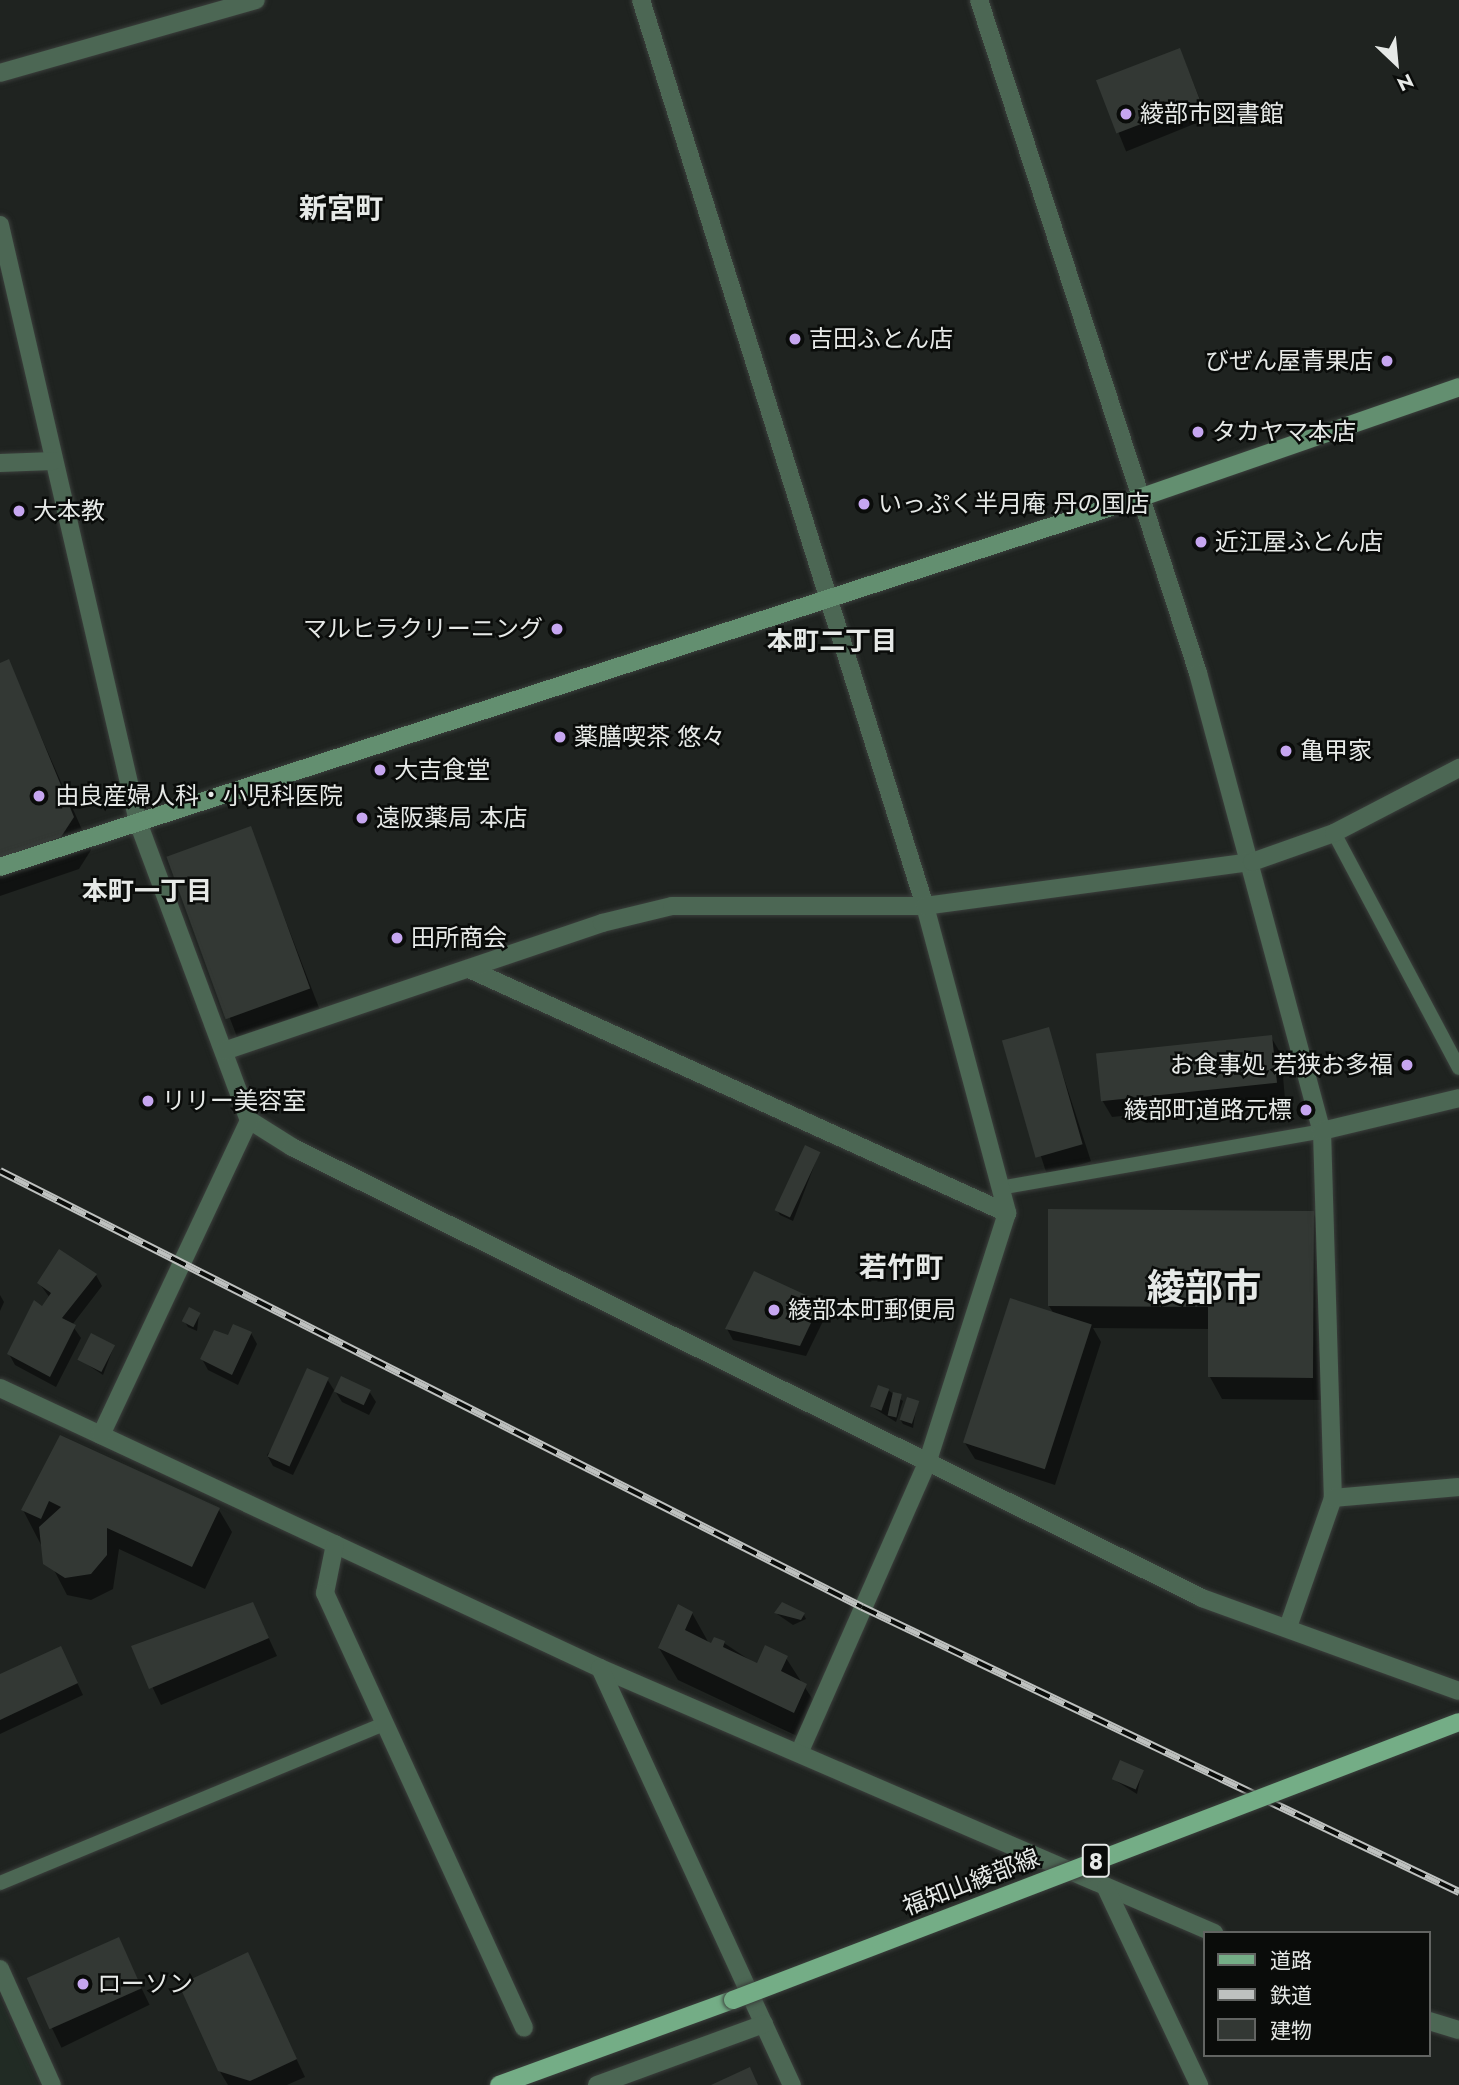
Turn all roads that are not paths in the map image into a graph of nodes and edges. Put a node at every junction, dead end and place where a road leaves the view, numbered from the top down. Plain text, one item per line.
1 (256, 0) edge
2 (641, 0) edge
3 (979, 0) edge
4 (0, 74) edge
5 (0, 225) edge
6 (1459, 387) edge
7 (53, 461) junction
8 (0, 463) edge
9 (1139, 498) junction
10 (828, 597) junction
11 (1459, 768) edge
12 (138, 822) junction
13 (1334, 833) junction
14 (1252, 862) junction
15 (0, 867) edge
16 (925, 906) junction
17 (469, 969) junction
18 (224, 1051) junction
19 (1459, 1068) edge
20 (1459, 1098) edge
21 (249, 1119) junction
22 (1322, 1131) junction
23 (1000, 1188) junction
24 (1007, 1213) junction
25 (0, 1388) edge
26 (101, 1435) junction
27 (927, 1463) junction
28 (1459, 1488) edge
29 (1333, 1498) junction
30 (335, 1544) junction
31 (1288, 1627) junction
32 (600, 1668) junction
33 (1459, 1677) edge
34 (1450, 1688) edge
35 (1459, 1722) edge
36 (382, 1725) junction
37 (799, 1753) junction
38 (0, 1883) edge
39 (1106, 1888) junction
40 (1209, 1931) edge
41 (0, 1969) edge
42 (1431, 2022) edge
43 (764, 2024) junction
44 (524, 2028) dead end
45 (1459, 2030) edge
46 (52, 2085) edge
47 (499, 2085) edge
48 (597, 2085) edge
49 (792, 2085) edge
50 (1199, 2085) edge

1 - 4 street
2 - 10 street
3 - 9 street
5 - 7 street
6 - 9 street
7 - 8 street
7 - 12 street
9 - 10 street
9 - 14 street
10 - 12 street
10 - 16 street
11 - 13 street
12 - 15 street
12 - 18 street
13 - 14 street
13 - 19 lane
14 - 16 street
14 - 22 street
16 - 17 street
16 - 23 street
17 - 18 street
17 - 24 street
18 - 21 street
20 - 22 street
21 - 26 street
21 - 27 street
22 - 23 lane
22 - 29 street
23 - 24 street
24 - 27 street
25 - 26 street
26 - 30 street
27 - 31 street
27 - 37 street
28 - 29 street
29 - 31 street
30 - 32 street
30 - 36 street
31 - 34 street
32 - 37 street
32 - 43 street
33 - 34 street
35 - 47 main road, 福知山綾部線 / 8, bridge
36 - 38 lane
36 - 44 street
37 - 39 street
39 - 40 street
39 - 50 street
41 - 46 street
42 - 45 street
43 - 48 street
43 - 49 street

